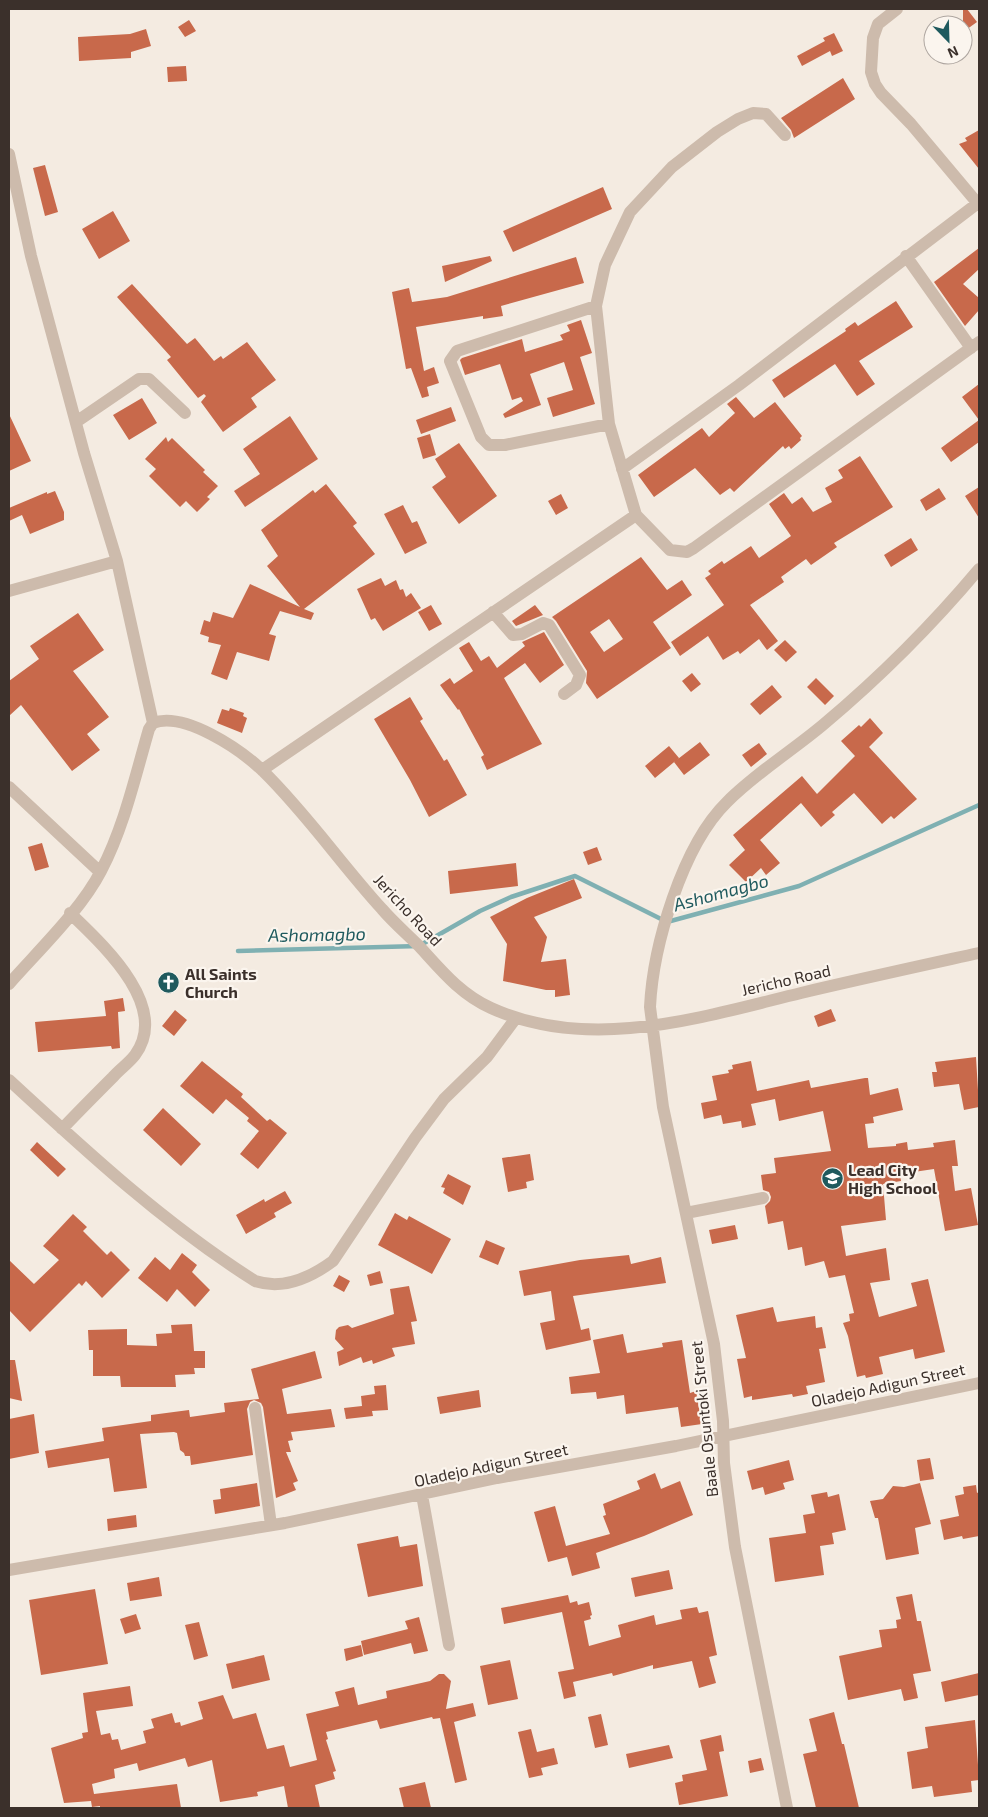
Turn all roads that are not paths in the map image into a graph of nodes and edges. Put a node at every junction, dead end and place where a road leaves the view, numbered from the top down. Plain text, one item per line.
1 (897, 9) edge
2 (785, 134) dead end
3 (9, 154) edge
4 (979, 204) edge
5 (906, 256) junction
6 (596, 306) junction
7 (975, 345) edge
8 (185, 413) dead end
9 (76, 422) junction
10 (610, 424) junction
11 (622, 469) junction
12 (636, 514) junction
13 (118, 561) junction
14 (979, 569) edge
15 (9, 591) edge
16 (493, 612) junction
17 (564, 694) dead end
18 (152, 723) junction
19 (262, 770) junction
20 (9, 787) edge
21 (100, 872) junction
22 (70, 913) junction
23 (979, 953) edge
24 (9, 984) edge
25 (516, 1018) junction
26 (653, 1027) junction
27 (9, 1080) edge
28 (62, 1129) junction
29 (764, 1198) dead end
30 (686, 1213) junction
31 (979, 1383) edge
32 (255, 1408) dead end
33 (724, 1435) junction
34 (422, 1495) junction
35 (271, 1525) junction
36 (9, 1570) edge
37 (449, 1645) dead end
38 (787, 1808) edge

1 - 4 street
2 - 6 street
3 - 9 street
4 - 5 street
5 - 7 street
5 - 11 street
6 - 10 street
6 - 10 street
7 - 12 street
8 - 9 street
9 - 13 street
10 - 11 street
11 - 12 street
12 - 16 street
13 - 15 street
13 - 18 street
14 - 26 street, Baale Osuntoki Street
16 - 17 street
16 - 19 street
18 - 19 street, Jericho Road
18 - 21 street
19 - 25 street, Jericho Road
20 - 21 street
21 - 22 street
22 - 24 street
22 - 28 street
23 - 26 street, Jericho Road
25 - 26 street, Jericho Road
25 - 28 street
26 - 30 street, Baale Osuntoki Street
27 - 28 street
29 - 30 street
30 - 33 street, Baale Osuntoki Street
31 - 33 street, Oladejo Adigun Street
32 - 35 street
33 - 34 street, Oladejo Adigun Street
33 - 38 street, Baale Osuntoki Street
34 - 35 street, Oladejo Adigun Street
34 - 37 street
35 - 36 street, Oladejo Adigun Street

